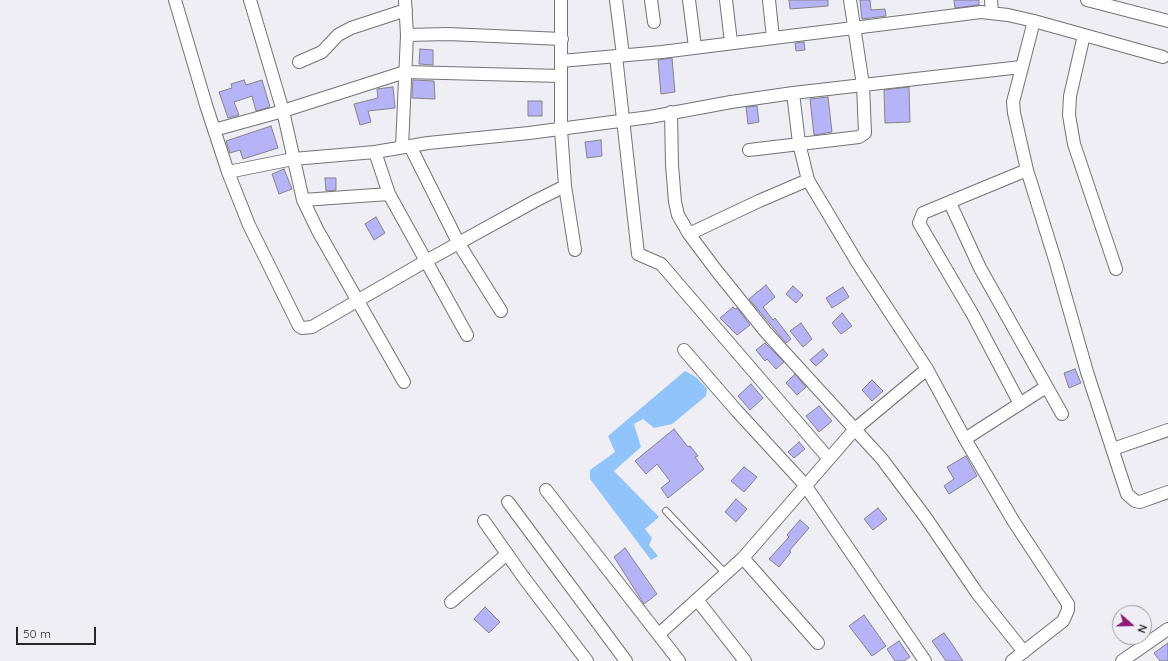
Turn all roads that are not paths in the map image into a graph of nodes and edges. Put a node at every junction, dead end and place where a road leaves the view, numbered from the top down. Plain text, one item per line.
1 (175, 0) edge
2 (250, 0) edge
3 (561, 0) edge
4 (616, 0) edge
5 (651, 0) edge
6 (688, 0) edge
7 (726, 0) edge
8 (769, 0) edge
9 (850, 0) edge
10 (991, 0) edge
11 (1087, 0) edge
12 (406, 5) edge
13 (992, 12) junction
14 (1034, 21) junction
15 (654, 22) dead end
16 (1168, 22) edge
17 (854, 29) junction
18 (407, 35) junction
19 (1084, 35) junction
20 (773, 38) junction
21 (562, 39) junction
22 (731, 42) junction
23 (695, 47) junction
24 (620, 55) junction
25 (1163, 57) dead end
26 (561, 61) junction
27 (299, 62) dead end
28 (1021, 67) junction
29 (405, 72) junction
30 (560, 76) junction
31 (862, 85) junction
32 (793, 93) junction
33 (283, 111) junction
34 (671, 112) junction
35 (623, 120) junction
36 (561, 129) junction
37 (214, 130) junction
38 (799, 143) junction
39 (406, 147) junction
40 (749, 150) dead end
41 (375, 152) junction
42 (293, 159) junction
43 (1027, 170) junction
44 (228, 172) junction
45 (808, 180) junction
46 (565, 186) junction
47 (389, 194) junction
48 (303, 200) junction
49 (950, 203) junction
50 (689, 234) junction
51 (459, 244) junction
52 (575, 250) dead end
53 (426, 261) junction
54 (1116, 269) dead end
55 (358, 301) junction
56 (501, 311) dead end
57 (467, 335) dead end
58 (684, 350) dead end
59 (927, 369) junction
60 (404, 382) dead end
61 (1046, 387) junction
62 (1020, 404) junction
63 (1062, 414) dead end
64 (855, 429) junction
65 (1168, 430) edge
66 (965, 438) junction
67 (1113, 449) junction
68 (829, 459) junction
69 (805, 485) junction
70 (546, 490) dead end
71 (1168, 492) edge
72 (508, 502) dead end
73 (666, 511) dead end
74 (484, 521) dead end
75 (507, 554) junction
76 (743, 558) junction
77 (726, 574) junction
78 (698, 601) junction
79 (451, 602) dead end
80 (1168, 630) edge
81 (659, 634) junction
82 (818, 643) dead end
83 (1024, 652) junction
84 (587, 661) edge
85 (626, 661) edge
86 (679, 661) edge
87 (745, 661) edge
88 (925, 661) edge
89 (1012, 661) edge
90 (1122, 661) edge

1 - 37 street
2 - 33 street
3 - 21 street
4 - 24 street
5 - 15 street
6 - 23 street
7 - 22 street
8 - 20 street
9 - 17 street
10 - 13 street
11 - 16 street
12 - 18 street
12 - 27 street
13 - 14 street
13 - 17 street
14 - 19 street
14 - 28 street
17 - 20 street
17 - 31 street
18 - 21 street
18 - 29 street
19 - 25 street
19 - 54 street
20 - 22 street
21 - 26 street
22 - 23 street
23 - 24 street
24 - 26 street
24 - 35 street
26 - 30 street
28 - 31 street
28 - 43 street
29 - 30 street
29 - 33 street
29 - 39 street
30 - 36 street
31 - 32 street
31 - 38 street
32 - 34 street
32 - 38 street
33 - 37 street
33 - 42 street
34 - 35 street
34 - 50 street
35 - 36 street
35 - 68 street
36 - 39 street
36 - 46 street
37 - 44 street
38 - 40 street
38 - 45 street
39 - 41 street
39 - 51 street
41 - 42 street
41 - 47 street
42 - 44 street
42 - 48 street
43 - 49 street
43 - 67 street
44 - 55 street
45 - 50 street
45 - 59 street
46 - 51 street
46 - 52 street
47 - 48 street
47 - 53 street
48 - 55 street
49 - 61 street
49 - 62 street
50 - 64 street
51 - 53 street
51 - 56 street
53 - 55 street
53 - 57 street
55 - 60 street
58 - 69 street
59 - 64 street
59 - 66 street
61 - 62 street
61 - 63 street
62 - 66 street
64 - 68 street
64 - 83 street
65 - 67 street
66 - 83 street
67 - 71 street
68 - 69 street
69 - 76 street
69 - 88 street
70 - 81 street
72 - 85 street
73 - 77 lane
74 - 75 street
75 - 79 street
75 - 84 street
76 - 77 street
76 - 82 street
77 - 78 street
78 - 81 street
78 - 87 street
80 - 90 street
81 - 86 street
83 - 89 street

